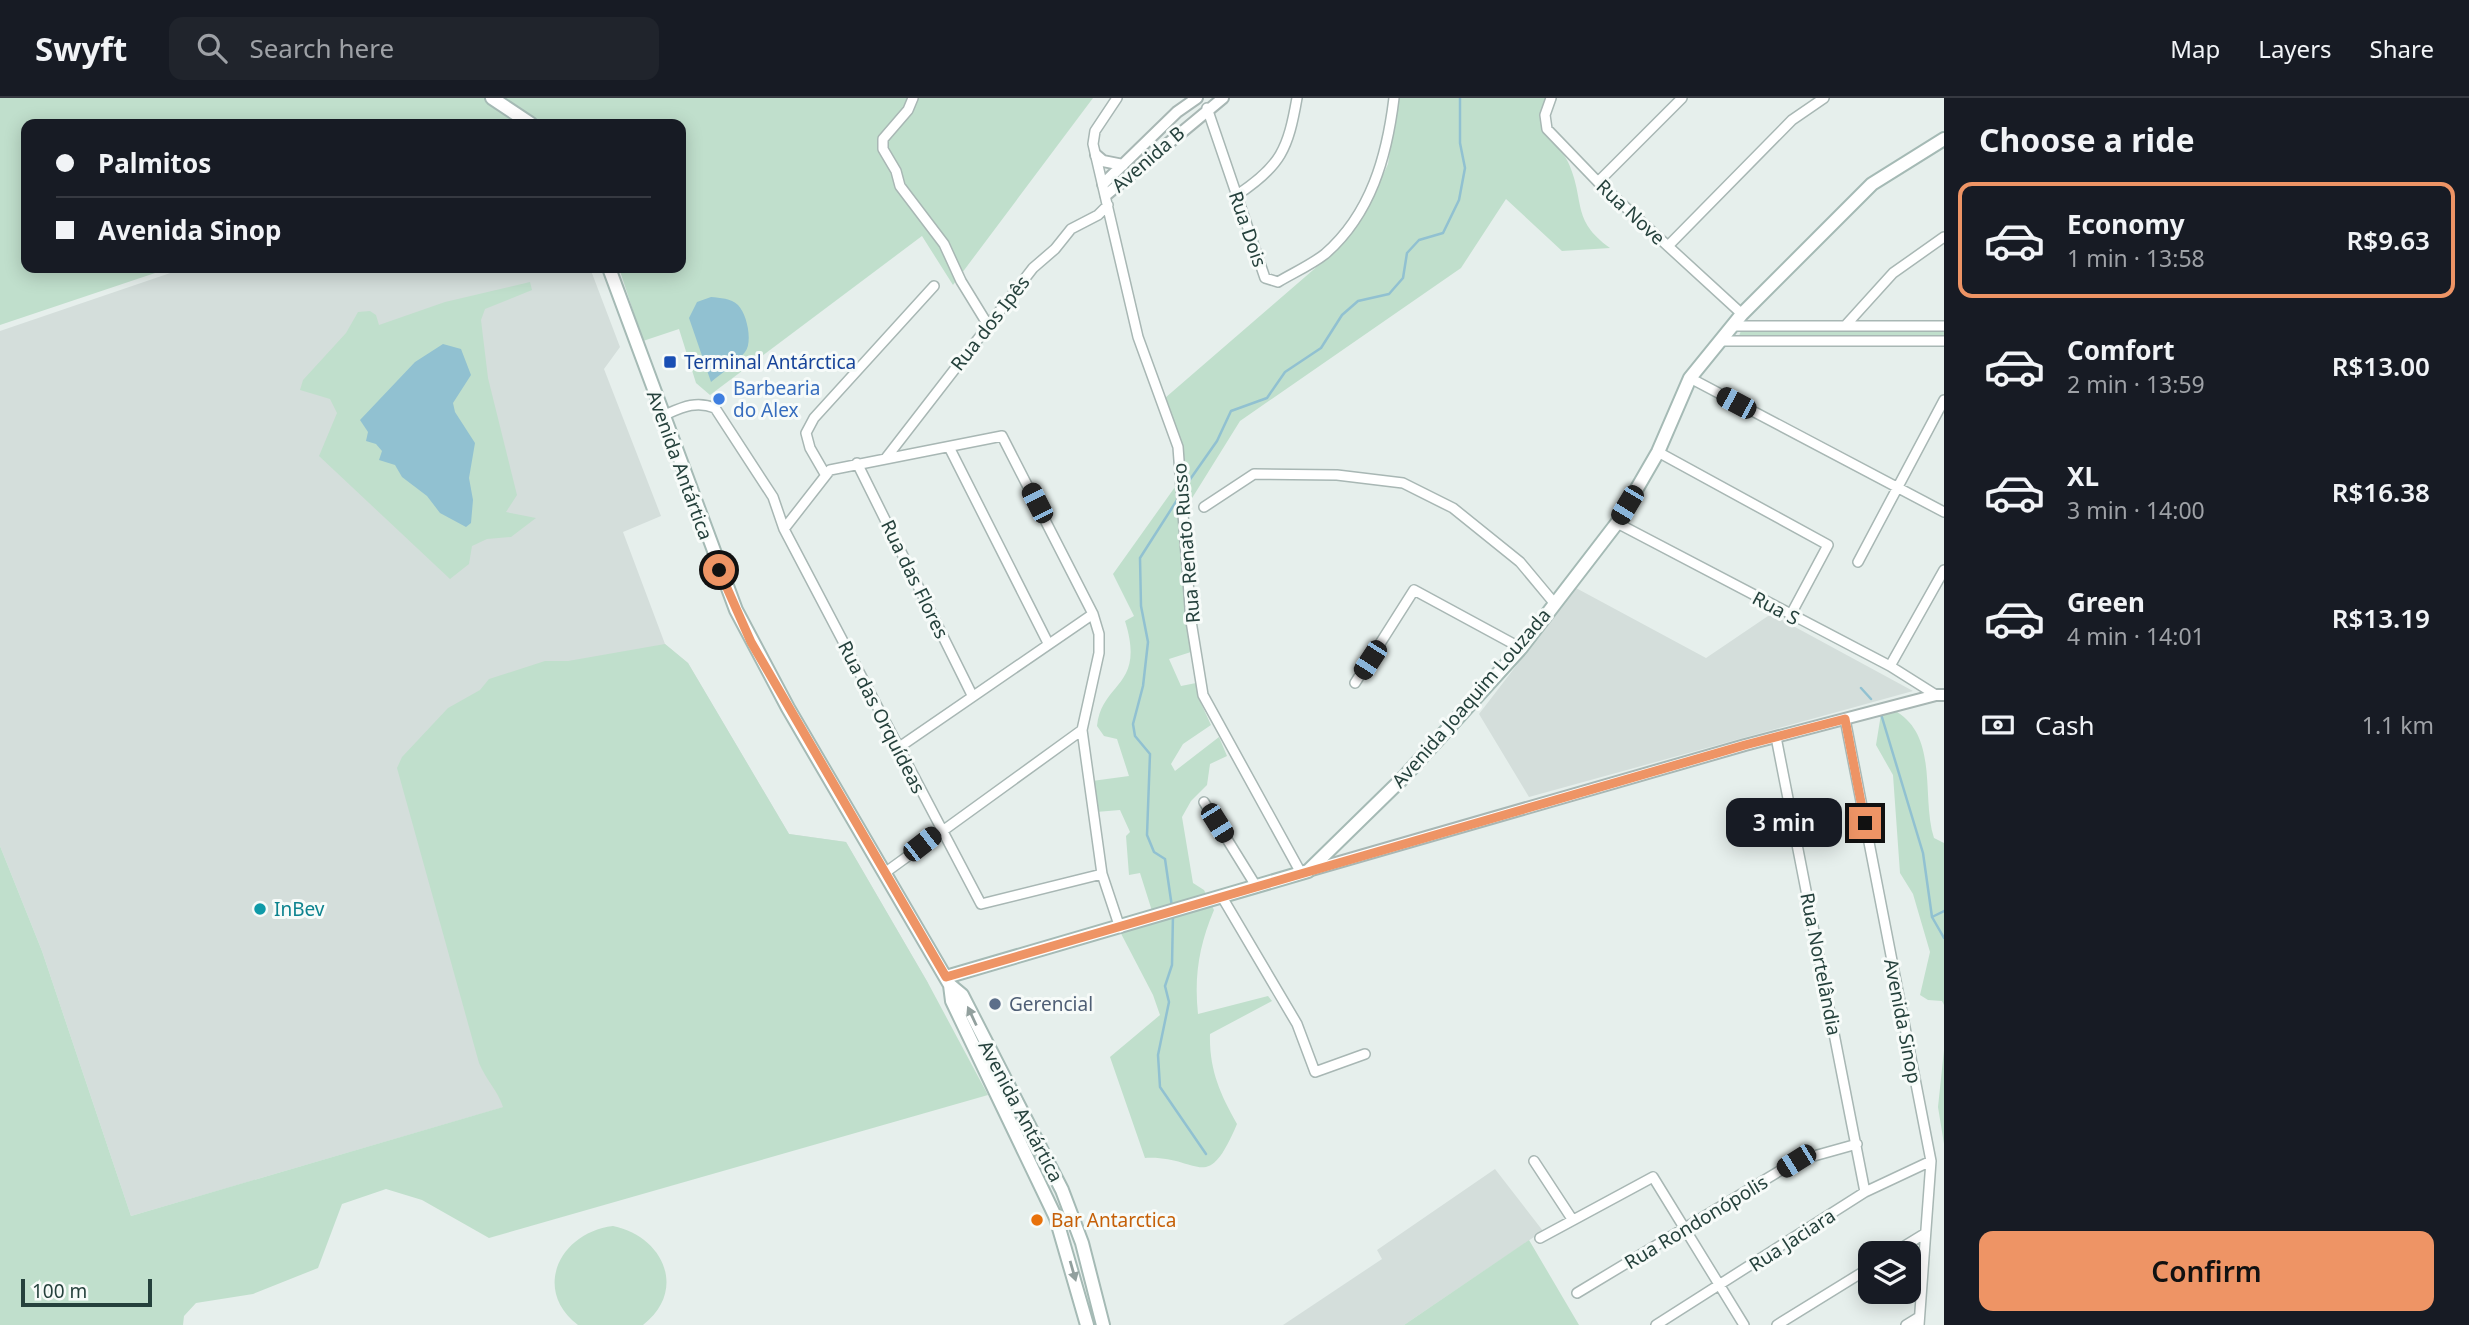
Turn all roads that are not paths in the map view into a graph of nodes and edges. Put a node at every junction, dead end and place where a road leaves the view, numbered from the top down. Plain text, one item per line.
1 (492, 98) edge
2 (913, 98) edge
3 (1117, 98) edge
4 (1197, 98) edge
5 (1223, 98) edge
6 (1297, 98) edge
7 (1394, 98) edge
8 (1551, 98) edge
9 (1682, 98) edge
10 (1824, 98) edge
11 (1207, 108) junction
12 (524, 119) edge
13 (1944, 139) edge
14 (1096, 155) junction
15 (1123, 165) junction
16 (1598, 182) junction
17 (1106, 194) junction
18 (1237, 195) junction
19 (1944, 237) edge
20 (1668, 246) junction
21 (611, 273) edge
22 (934, 286) dead end
23 (1742, 314) junction
24 (988, 325) junction
25 (1732, 326) junction
26 (1845, 326) junction
27 (1944, 326) edge
28 (1722, 341) junction
29 (1944, 341) edge
30 (1690, 378) junction
31 (1944, 400) edge
32 (662, 416) junction
33 (949, 447) junction
34 (1657, 452) junction
35 (886, 458) junction
36 (857, 463) junction
37 (825, 474) junction
38 (1898, 488) junction
39 (1204, 506) dead end
40 (1944, 512) edge
41 (1616, 523) junction
42 (784, 529) junction
43 (1858, 562) dead end
44 (1944, 570) edge
45 (1555, 604) junction
46 (1093, 614) junction
47 (1790, 616) junction
48 (1048, 643) junction
49 (1521, 648) junction
50 (1890, 666) junction
51 (1355, 683) dead end
52 (972, 695) junction
53 (1942, 695) edge
54 (1845, 719) junction
55 (1082, 730) junction
56 (1776, 737) junction
57 (898, 748) junction
58 (1204, 802) dead end
59 (940, 830) junction
60 (886, 872) junction
61 (1305, 872) junction
62 (1102, 874) junction
63 (1256, 886) junction
64 (1223, 897) junction
65 (1120, 928) junction
66 (948, 981) junction
67 (1365, 1054) dead end
68 (1857, 1144) junction
69 (1534, 1161) dead end
70 (1931, 1161) junction
71 (1865, 1192) junction
72 (1045, 1194) junction
73 (1572, 1219) junction
74 (1686, 1229) junction
75 (1924, 1234) junction
76 (1080, 1237) junction
77 (1540, 1238) dead end
78 (1913, 1241) edge
79 (1858, 1275) edge
80 (1721, 1286) junction
81 (1577, 1293) dead end
82 (1919, 1321) edge
83 (1087, 1325) edge
84 (1103, 1325) edge
85 (1656, 1325) edge
86 (1744, 1325) edge
87 (1777, 1325) edge
88 (1906, 1325) edge

1 - 12 main road
2 - 24 street
3 - 14 street
4 - 15 street, Avenida B
5 - 11 street, Avenida B
6 - 18 street
7 - 18 street, Rua Dois
8 - 16 street, Rua Nove
9 - 16 street
10 - 20 street
11 - 17 street, Avenida B
11 - 18 street, Rua Dois
13 - 23 main road, Avenida Joaquim Louzada
14 - 15 street
14 - 17 street, Rua Renato Russo
15 - 17 street, Avenida B
16 - 20 street, Rua Nove
17 - 24 street, Rua dos Ipês
17 - 61 street, Rua Renato Russo
19 - 26 street
20 - 23 street, Rua Nove
21 - 32 main road, Avenida Antártica
22 - 37 street
23 - 25 main road, Avenida Joaquim Louzada
24 - 35 street, Rua dos Ipês
25 - 26 street
25 - 28 main road, Avenida Joaquim Louzada
26 - 27 street
28 - 29 street
28 - 30 main road, Avenida Joaquim Louzada
30 - 34 main road, Avenida Joaquim Louzada
30 - 38 street
31 - 38 street
32 - 42 street, Rua das Orquídeas
32 - 60 main road, Avenida Antártica
33 - 35 street
33 - 46 street
33 - 48 street
34 - 41 main road, Avenida Joaquim Louzada
34 - 47 street
35 - 36 street
36 - 37 street
36 - 52 street, Rua das Flores
37 - 42 street
38 - 40 street
38 - 43 street
39 - 45 street
41 - 45 main road, Avenida Joaquim Louzada
41 - 47 street, Rua S
42 - 57 street, Rua das Orquídeas
44 - 50 street
45 - 49 main road, Avenida Joaquim Louzada
46 - 48 street
46 - 55 street
47 - 50 street, Rua S
48 - 52 street
49 - 51 street
49 - 61 main road, Avenida Joaquim Louzada
50 - 53 street, Rua S
52 - 57 street
53 - 54 street
54 - 56 street
54 - 70 street, Avenida Sinop
55 - 59 street
55 - 62 street
56 - 61 street
56 - 68 street, Rua Nortelândia
57 - 59 street, Rua das Orquídeas
58 - 63 street
59 - 60 street
59 - 62 street, Rua das Orquídeas
60 - 66 main road, Avenida Antártica
61 - 63 main road
62 - 65 street
63 - 64 main road
64 - 65 main road
64 - 67 street
65 - 66 main road
66 - 72 main road, Avenida Antártica
76 -> 66 main road, Avenida Antártica
68 - 71 street, Rua Nortelândia
68 - 74 street, Rua Rondonópolis
69 - 73 street
70 - 71 street, Rua Jaciara
70 - 75 street, Avenida Sinop
71 - 80 street, Rua Jaciara
72 - 76 main road
72 -> 83 main road, Avenida Antártica
73 - 74 street
73 - 77 street
74 - 80 street
74 - 81 street, Rua Rondonópolis
75 - 78 street
75 - 82 street, Avenida Sinop
76 - 84 main road, Avenida Antártica
79 - 87 street
80 - 85 street, Rua Jaciara
80 - 86 street
82 - 88 street

